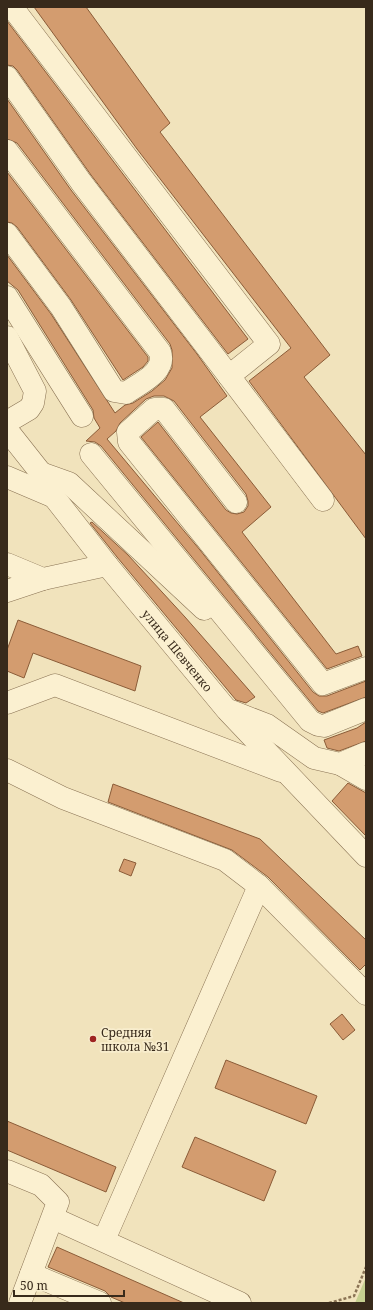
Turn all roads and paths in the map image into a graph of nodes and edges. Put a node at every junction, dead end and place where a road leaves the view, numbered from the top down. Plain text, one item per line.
1 (12, 7) edge
2 (7, 77) edge
3 (7, 151) edge
4 (7, 234) edge
5 (7, 297) edge
6 (7, 336) edge
7 (229, 376) junction
8 (82, 416) dead end
9 (7, 422) edge
10 (7, 430) edge
11 (90, 454) dead end
12 (41, 473) junction
13 (7, 477) edge
14 (54, 497) junction
15 (323, 500) dead end
16 (236, 502) dead end
17 (7, 564) edge
18 (107, 565) junction
19 (43, 579) junction
20 (7, 591) edge
21 (261, 661) junction
22 (366, 668) edge
23 (7, 702) edge
24 (366, 709) edge
25 (227, 710) junction
26 (366, 752) edge
27 (340, 764) junction
28 (7, 770) edge
29 (286, 773) junction
30 (366, 779) edge
31 (366, 856) edge
32 (259, 886) junction
33 (366, 994) edge
34 (7, 1171) edge
35 (53, 1218) junction
36 (104, 1240) junction
37 (366, 1267) edge
38 (31, 1274) junction
39 (20, 1303) edge
40 (100, 1303) edge
41 (240, 1303) edge
42 (329, 1303) edge

1 - 7 street
2 - 7 street
3 - 4 street
5 - 8 street
6 - 9 street
7 - 15 street
10 - 12 street, улица Шевченко
11 - 21 street
12 - 14 street, улица Шевченко
12 - 21 street
13 - 14 street
14 - 18 street, улица Шевченко
16 - 22 street
17 - 19 street
18 - 19 street
18 - 25 street, улица Шевченко
19 - 20 street
21 - 24 street
23 - 29 street
25 - 27 street
25 - 29 street, улица Шевченко
26 - 27 street
27 - 30 street
28 - 32 street
29 - 31 street, улица Шевченко
32 - 33 street
32 - 36 street
34 - 35 street
35 - 36 street
35 - 38 street
36 - 41 street
37 - 42 path
38 - 39 street
38 - 40 street

